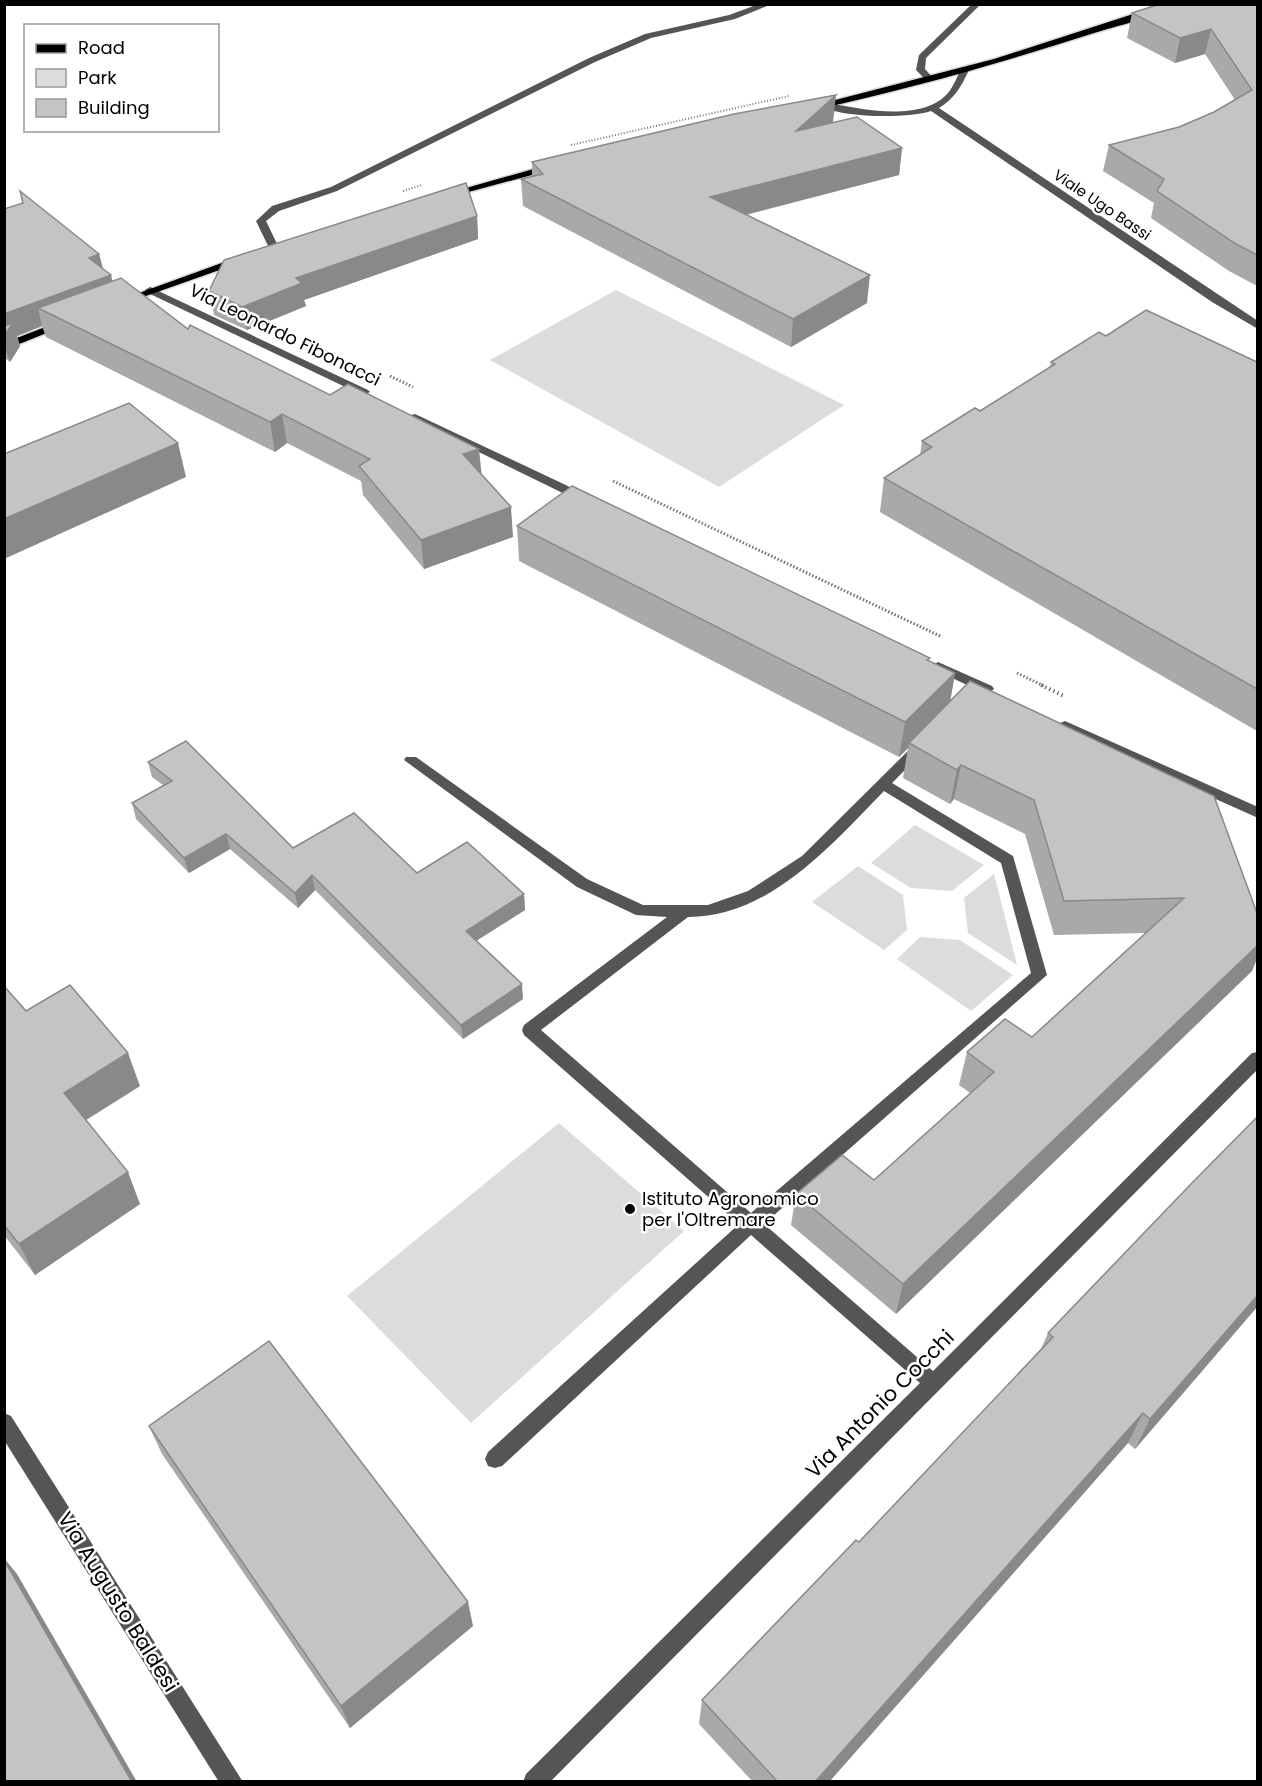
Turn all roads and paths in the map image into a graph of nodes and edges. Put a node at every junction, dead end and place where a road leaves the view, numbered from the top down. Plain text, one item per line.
1 (768, 4) edge
2 (977, 4) edge
3 (1174, 4) edge
4 (965, 70) junction
5 (930, 79) junction
6 (824, 105) junction
7 (931, 107) junction
8 (804, 109) edge
9 (567, 163) edge
10 (438, 198) edge
11 (284, 245) edge
12 (269, 249) joint
13 (249, 256) edge
14 (150, 290) junction
15 (107, 306) edge
16 (75, 318) edge
17 (1257, 326) edge
18 (4, 346) edge
19 (386, 374) dead end
20 (417, 389) dead end
21 (377, 399) edge
22 (399, 409) edge
23 (605, 477) dead end
24 (601, 506) edge
25 (943, 637) dead end
26 (924, 660) edge
27 (1008, 668) dead end
28 (978, 685) junction
29 (1000, 695) edge
30 (1072, 699) dead end
31 (966, 700) edge
32 (1053, 721) edge
33 (933, 734) edge
34 (411, 760) dead end
35 (883, 784) junction
36 (1257, 813) edge
37 (685, 911) junction
38 (1257, 1058) edge
39 (750, 1225) junction
40 (933, 1383) junction
41 (4, 1422) edge
42 (495, 1459) dead end
43 (232, 1782) edge
44 (534, 1782) edge

1 - 12 street
2 - 5 street
3 - 4 main road
4 - 5 main road
4 - 7 street
5 - 6 main road
6 - 7 street
6 - 8 main road
7 - 17 street, Viale Ugo Bassi
9 - 10 main road
11 - 12 main road
13 - 14 main road
14 - 15 main road
14 - 21 street, Via Leonardo Fibonacci
16 - 18 main road
19 - 20 path
22 - 24 street
23 - 25 path
26 - 28 street
27 - 30 path
28 - 29 street
28 - 31 street
32 - 36 street
33 - 35 street
34 - 37 street
35 - 37 street
35 - 39 street
37 - 39 street
38 - 40 street, Via Antonio Cocchi
39 - 40 street
39 - 42 street
40 - 44 street, Via Antonio Cocchi
41 - 43 street, Via Augusto Baldesi

